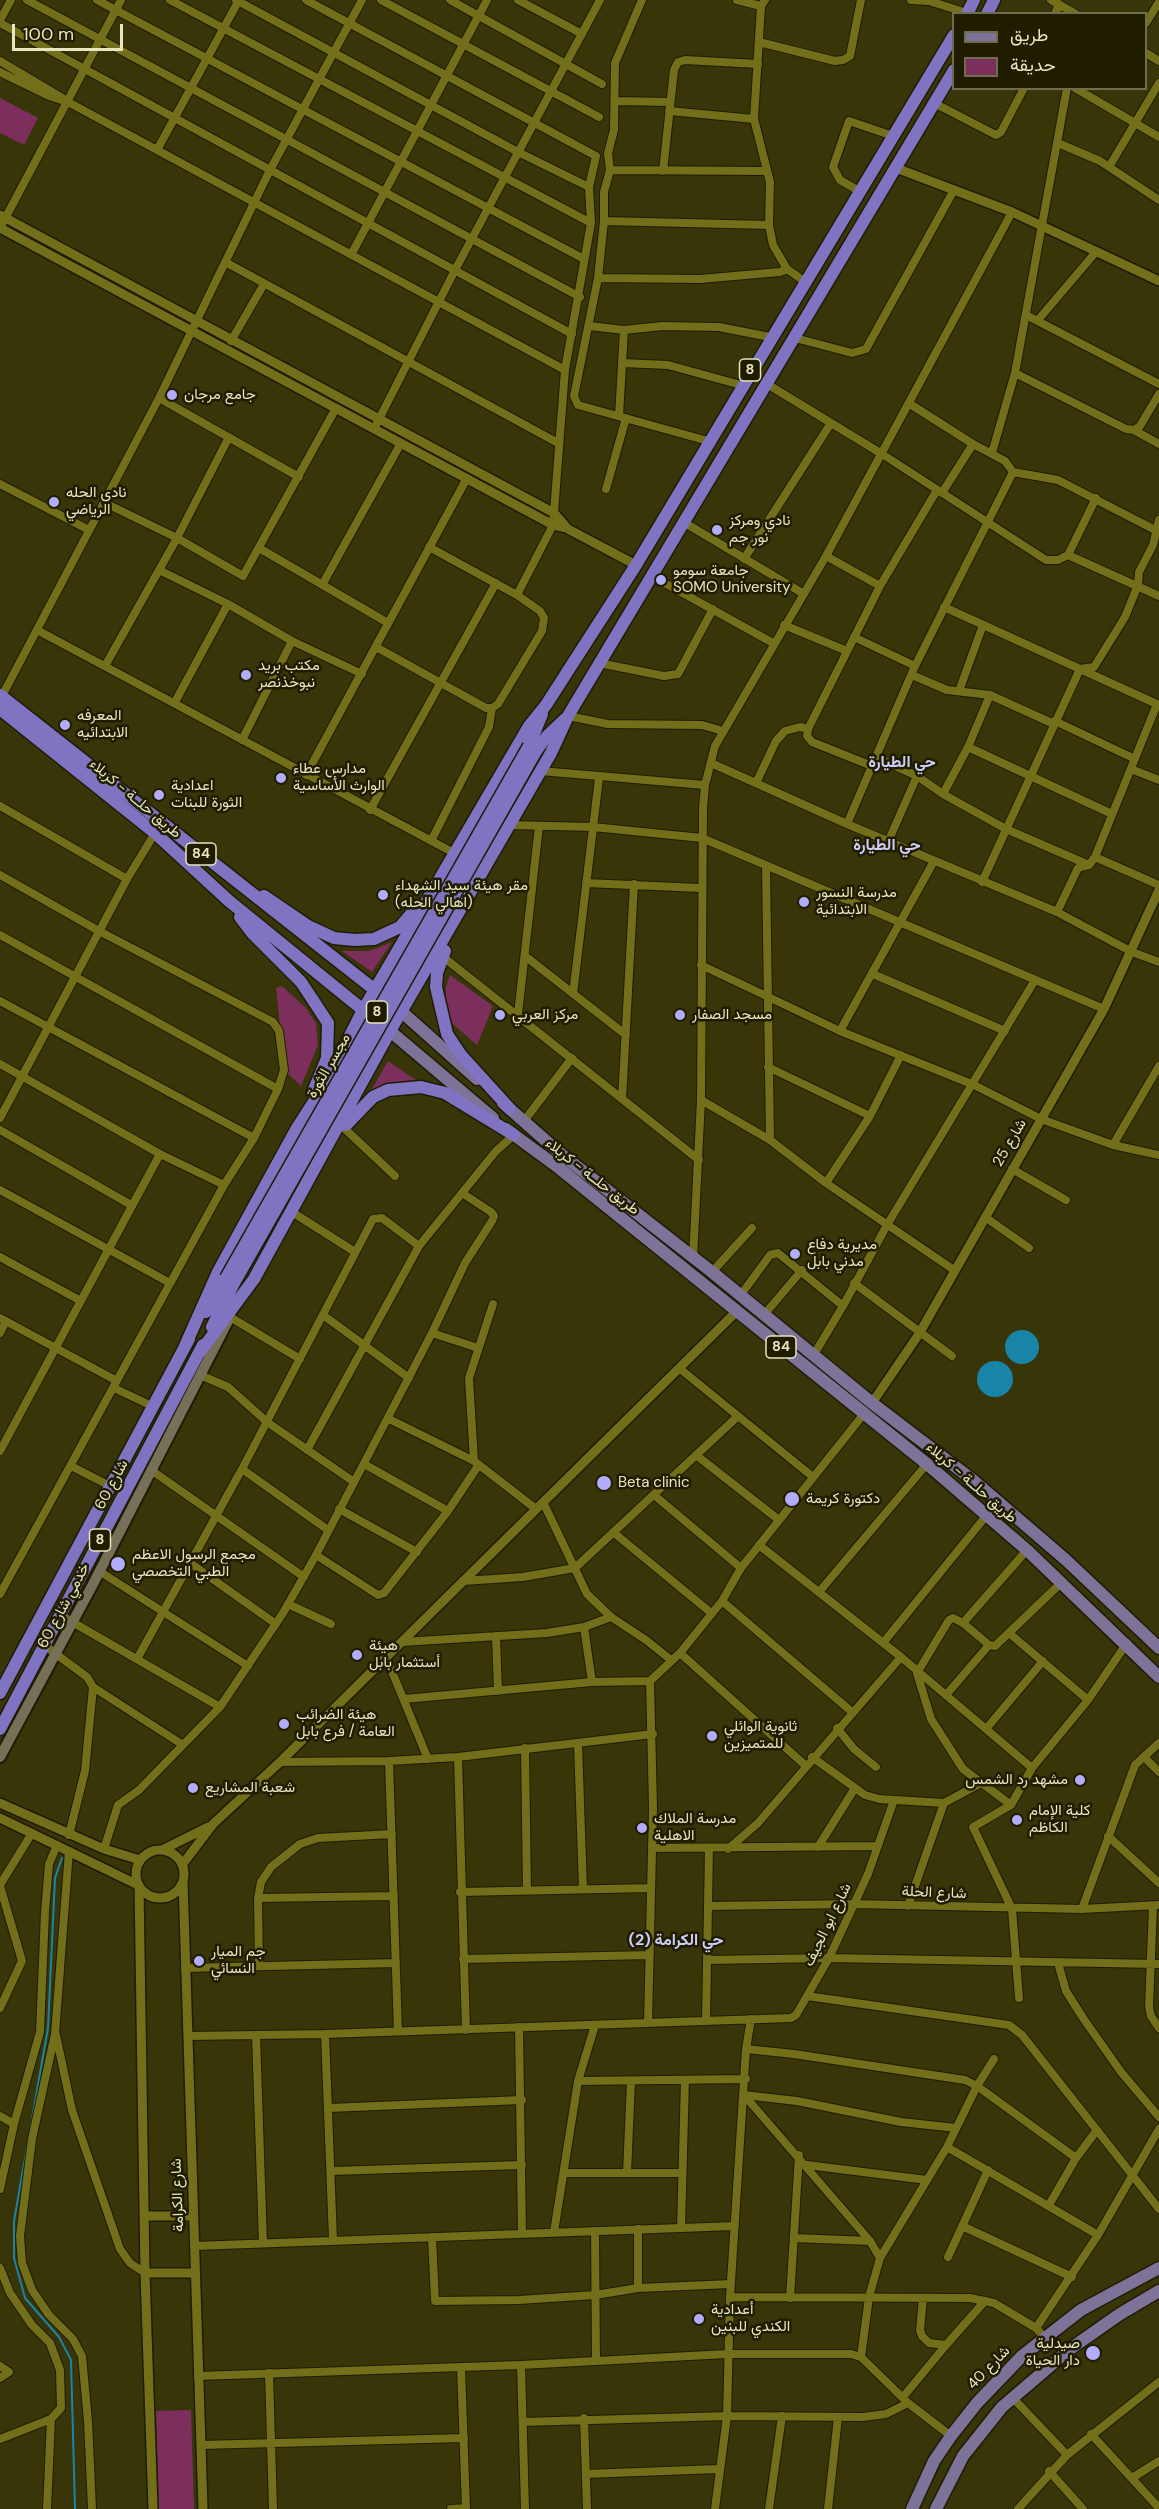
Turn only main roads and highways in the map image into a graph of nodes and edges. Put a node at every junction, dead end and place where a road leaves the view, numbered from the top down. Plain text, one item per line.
1 (952, 38) edge
2 (952, 73) edge
3 (817, 262) junction
4 (833, 273) junction
5 (793, 300) junction
6 (811, 310) junction
7 (1, 700) edge
8 (546, 705) junction
9 (568, 716) junction
10 (532, 749) junction
11 (227, 875) junction
12 (439, 883) junction
13 (229, 901) junction
14 (405, 940) junction
15 (439, 955) junction
16 (375, 990) junction
17 (363, 1010) junction
18 (402, 1012) junction
19 (390, 1031) junction
20 (326, 1083) junction
21 (354, 1098) junction
22 (510, 1109) junction
23 (297, 1128) junction
24 (514, 1135) junction
25 (328, 1147) junction
26 (557, 1159) junction
27 (230, 1281) junction
28 (232, 1312) junction
29 (185, 1346) junction
30 (200, 1352) junction
31 (1041, 1538) junction
32 (1027, 1551) junction
33 (1066, 1560) junction
34 (1056, 1578) junction
35 (1159, 1648) edge
36 (1159, 1677) edge
37 (0, 1693) edge
38 (0, 1729) edge
39 (0, 1757) edge
40 (1159, 2268) edge
41 (1146, 2275) junction
42 (1122, 2288) junction
43 (1157, 2292) edge
44 (1132, 2307) junction
45 (912, 2509) edge
46 (936, 2509) edge

1 - 3 highway, 8
2 - 4 highway, 8
3 - 4 highway
3 - 5 highway, 8
4 - 6 highway, 8
5 - 6 highway
5 - 8 highway, 8
6 - 9 highway, 8
7 - 11 highway, طريق حلــة - كربلاء / 84
7 - 13 highway, طريق حلــة - كربلاء / 84
8 - 10 highway, مجسر الثورة / 8
8 - 12 highway
9 - 10 highway, مجسر الثورة / 8
9 - 15 highway
10 - 27 highway, مجسر الثورة / 8, bridge
11 - 12 highway
11 - 16 highway, طريق حلــة - كربلاء / 84
12 - 14 highway
13 - 17 highway, طريق حلــة - كربلاء / 84
13 - 23 highway
14 - 15 highway
14 - 16 highway
15 - 18 highway
15 - 22 highway
16 - 17 highway
16 - 18 highway, طريق حلــة - كربلاء / 84
17 - 19 highway, طريق حلــة - كربلاء / 84
17 - 20 highway
18 - 19 highway
18 - 22 main road, طريق حلــة - كربلاء / 84
19 - 21 highway
19 - 24 main road, طريق حلــة - كربلاء / 84
20 - 21 highway
20 - 23 highway
21 - 25 highway
22 - 26 main road, طريق حلــة - كربلاء / 84
23 - 29 highway
24 - 25 highway
24 - 26 main road, طريق حلــة - كربلاء / 84
25 - 28 highway
26 - 31 main road, طريق حلــة - كربلاء / 84
26 - 32 main road, طريق حلــة - كربلاء / 84
27 - 29 highway, مجسر الثورة / 8
27 - 30 highway, مجسر الثورة / 8
28 - 30 highway
28 - 39 main road, خدمي شارع 60
29 - 37 highway, شارع 60 / 8
30 - 38 highway, شارع 60 / 8
31 - 32 main road
31 - 33 main road, طريق حلــة - كربلاء / 84
32 - 34 main road, طريق حلــة - كربلاء / 84
33 - 34 main road
33 - 35 main road, طريق حلــة - كربلاء / 84
34 - 36 main road, طريق حلــة - كربلاء / 84
40 - 41 main road, شارع 40
41 - 42 main road, شارع 40
41 - 43 main road
42 - 44 main road
42 - 45 main road, شارع 40
43 - 44 main road
44 - 46 main road

